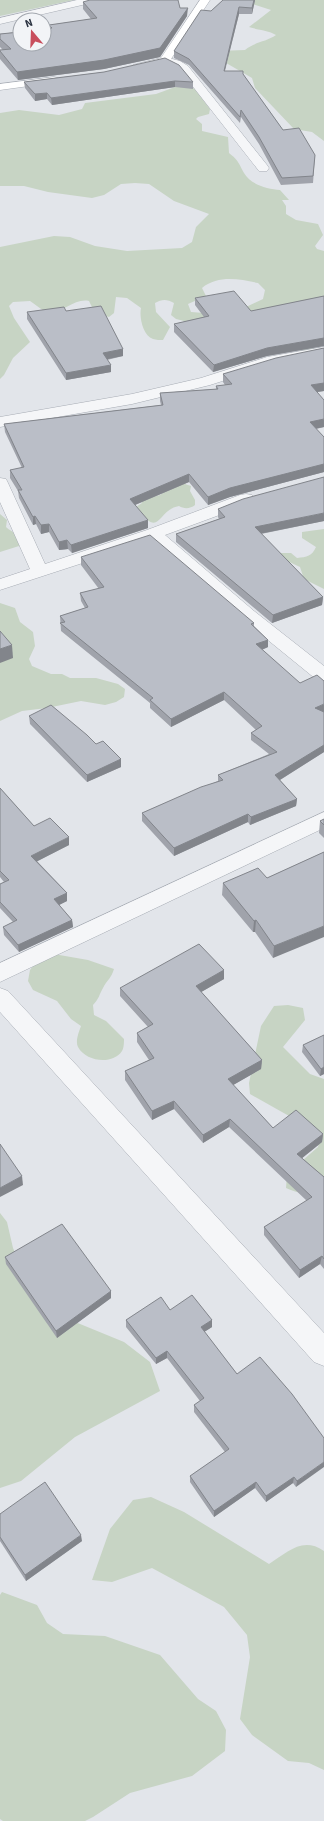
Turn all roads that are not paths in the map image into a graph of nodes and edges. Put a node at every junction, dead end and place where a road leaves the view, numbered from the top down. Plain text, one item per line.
1 (91, 0) edge
2 (205, 0) edge
3 (0, 21) edge
4 (165, 60) junction
5 (124, 69) edge
6 (63, 79) edge
7 (0, 87) edge
8 (263, 168) dead end
9 (324, 351) edge
10 (0, 422) edge
11 (0, 486) edge
12 (264, 494) edge
13 (153, 534) junction
14 (40, 572) junction
15 (0, 584) edge
16 (324, 676) edge
17 (324, 819) edge
18 (0, 973) edge
19 (0, 997) edge
20 (324, 1353) edge

1 - 3 street
2 - 4 street
4 - 5 street
4 - 8 street
6 - 7 street
9 - 10 street
11 - 14 street
12 - 13 street
13 - 14 street
13 - 16 street
14 - 15 street
17 - 18 street
19 - 20 street

